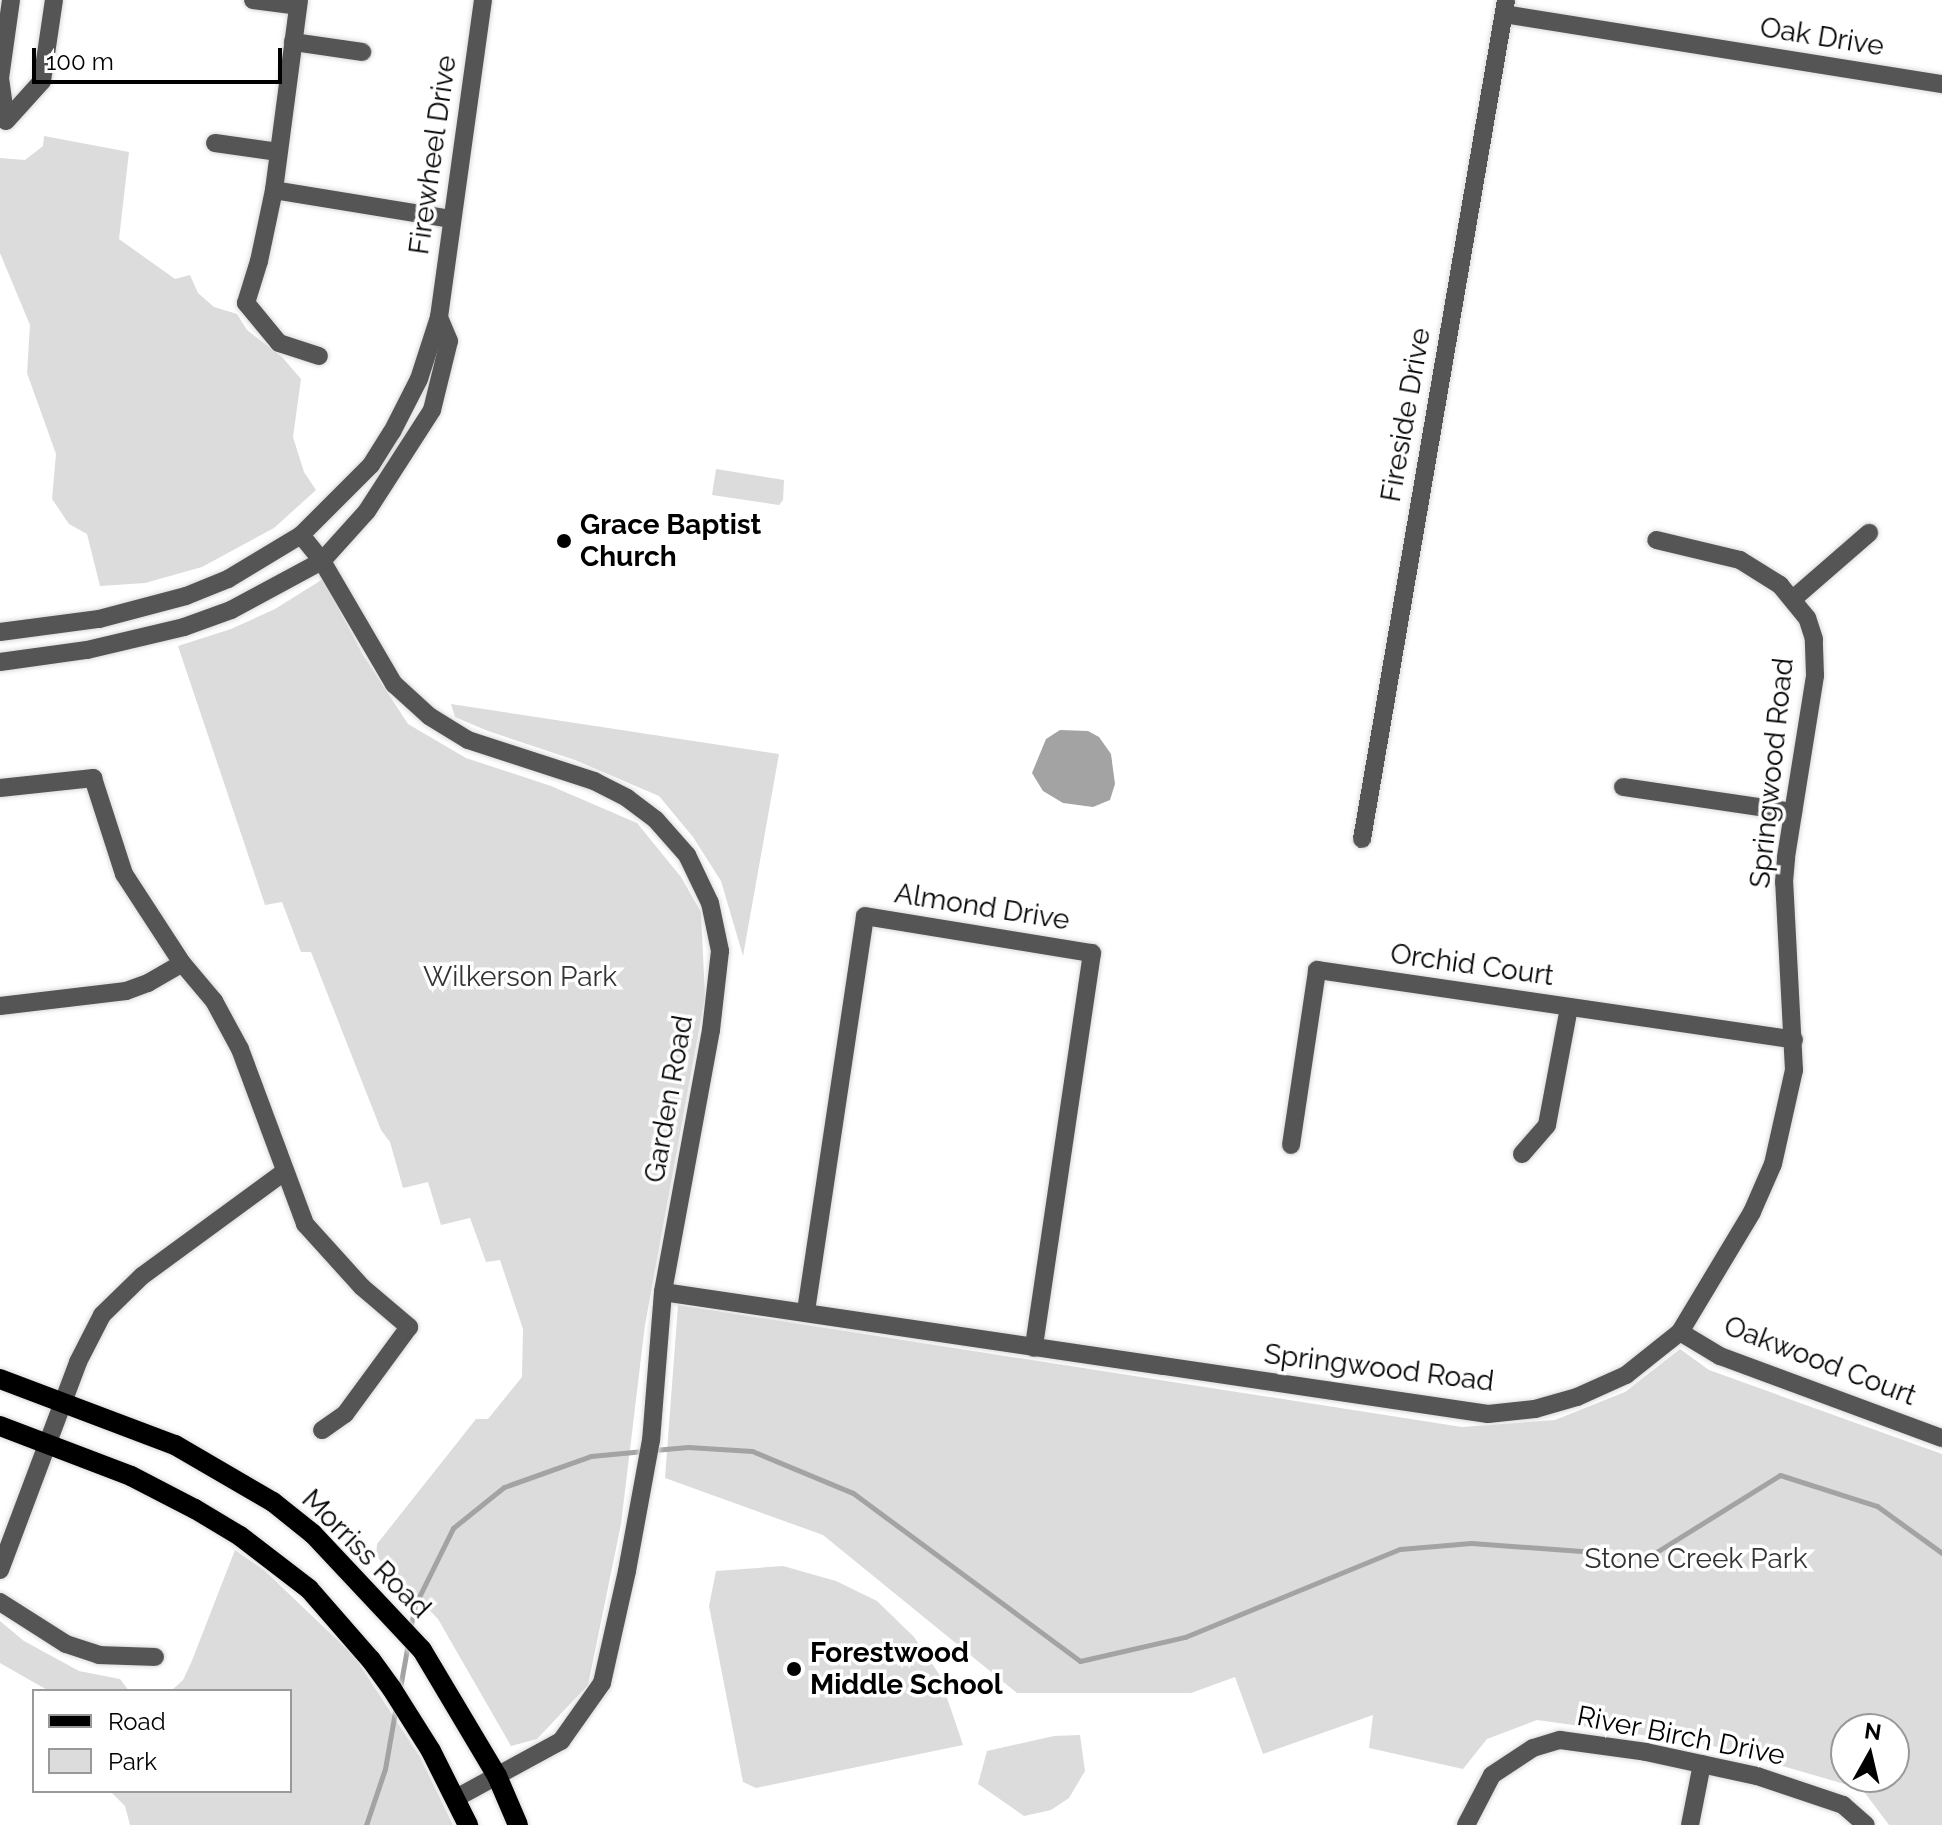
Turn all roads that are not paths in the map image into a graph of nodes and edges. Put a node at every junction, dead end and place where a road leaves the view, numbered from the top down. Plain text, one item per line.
1 (11, 0) edge
2 (54, 0) edge
3 (253, 0) edge
4 (483, 0) edge
5 (298, 3) edge
6 (1505, 7) edge
7 (293, 42) junction
8 (362, 52) dead end
9 (1942, 84) edge
10 (215, 143) dead end
11 (278, 152) junction
12 (274, 190) junction
13 (451, 219) junction
14 (439, 317) junction
15 (319, 356) dead end
16 (1869, 533) dead end
17 (301, 535) junction
18 (1656, 540) dead end
19 (322, 561) junction
20 (1793, 599) junction
21 (0, 632) edge
22 (0, 662) edge
23 (1623, 787) dead end
24 (0, 788) edge
25 (1793, 812) junction
26 (1362, 839) dead end
27 (182, 963) junction
28 (0, 1006) edge
29 (1569, 1007) junction
30 (1794, 1040) junction
31 (1291, 1145) dead end
32 (1522, 1154) dead end
33 (284, 1172) junction
34 (663, 1292) junction
35 (806, 1311) junction
36 (1680, 1332) junction
37 (1034, 1348) junction
38 (0, 1379) edge
39 (64, 1403) junction
40 (0, 1426) edge
41 (322, 1430) dead end
42 (1942, 1438) edge
43 (48, 1443) junction
44 (0, 1570) edge
45 (0, 1602) edge
46 (155, 1657) dead end
47 (1702, 1764) junction
48 (497, 1776) junction
49 (456, 1798) junction
50 (468, 1825) edge
51 (518, 1825) edge
52 (1466, 1825) edge
53 (1690, 1825) edge
54 (1866, 1825) edge

1 - 2 street
3 - 5 street
4 - 13 street, Firewheel Drive
5 - 7 street
6 - 9 street, Oak Drive
6 - 26 street, Fireside Drive
7 - 8 street
7 - 11 street
10 - 11 street
11 - 12 street
12 - 13 street
12 - 15 street
13 - 14 street, Firewheel Drive
14 - 17 street, Firewheel Drive
14 - 19 street, Firewheel Drive
16 - 20 street
17 - 19 street, Garden Road
17 - 21 street, Firewheel Drive
18 - 20 street, Springwood Road
19 - 22 street, Firewheel Drive
19 - 34 street, Garden Road
20 - 25 street, Springwood Road
23 - 25 street
24 - 27 street
25 - 30 street, Springwood Road
27 - 28 street
27 - 33 street
29 - 30 street, Orchid Court
29 - 31 street, Orchid Court
29 - 32 street
30 - 36 street, Springwood Road
33 - 39 street
33 - 41 street
34 - 35 street, Springwood Road
34 - 48 street, Garden Road
35 - 37 street, Springwood Road
35 - 37 street, Almond Drive
36 - 37 street, Springwood Road
36 - 42 street, Oakwood Court
38 - 39 main road, Morriss Road
39 - 43 street
39 - 48 main road, Morriss Road
40 - 43 main road
43 - 44 street
43 - 49 main road
45 - 46 street
47 - 52 street, River Birch Drive
47 - 53 street
47 - 54 street, River Birch Drive
48 - 49 street, Garden Road
48 - 51 main road, Morriss Road
49 - 50 main road

